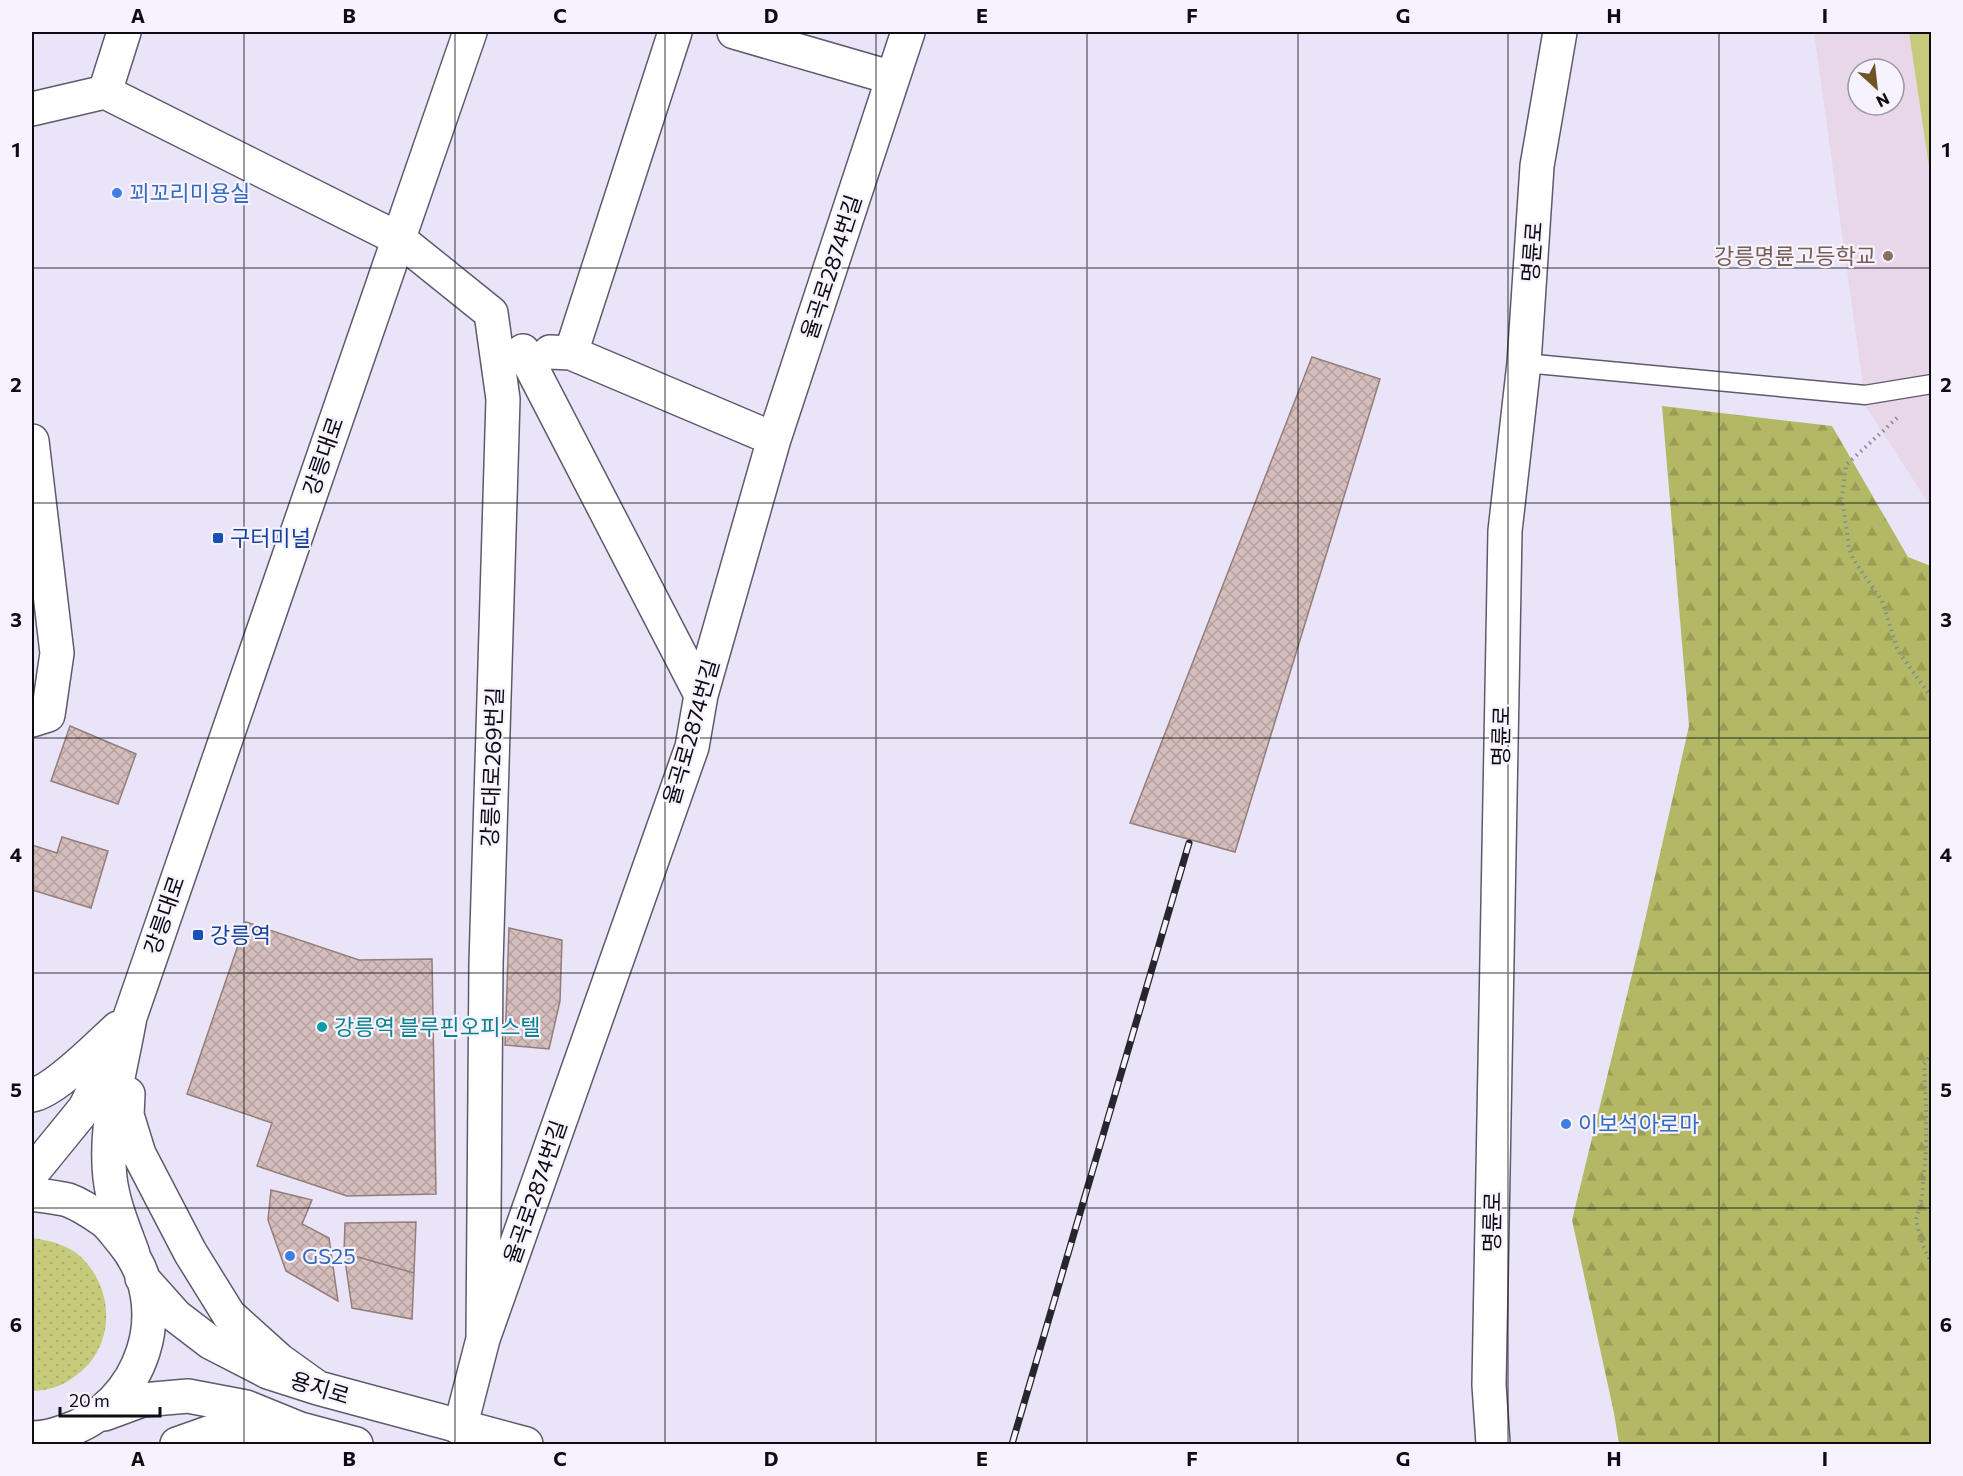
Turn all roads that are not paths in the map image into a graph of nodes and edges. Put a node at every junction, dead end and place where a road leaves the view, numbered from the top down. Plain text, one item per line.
1 (124, 32) edge
2 (470, 32) edge
3 (675, 32) edge
4 (734, 32) edge
5 (908, 32) edge
6 (1560, 32) edge
7 (893, 78) junction
8 (105, 92) junction
9 (32, 109) edge
10 (399, 239) junction
11 (491, 313) junction
12 (522, 351) junction
13 (571, 353) junction
14 (1524, 363) junction
15 (1923, 385) edge
16 (774, 439) junction
17 (32, 441) edge
18 (701, 695) junction
19 (32, 720) edge
20 (130, 1017) junction
21 (32, 1095) edge
22 (32, 1173) edge
23 (32, 1194) edge
24 (137, 1266) junction
25 (483, 1339) junction
26 (318, 1388) junction
27 (460, 1428) junction
28 (300, 1429) junction
29 (77, 1430) edge
30 (32, 1438) edge
31 (177, 1444) edge
32 (356, 1444) edge
33 (526, 1444) edge
34 (1494, 1444) edge

1 - 8 street
2 - 10 street, 강릉대로
3 - 13 street
4 - 7 street
5 - 7 street, 율곡로2874번길
6 - 14 street, 명륜로
7 - 16 street, 율곡로2874번길
8 - 9 street
8 - 10 street
10 - 11 street
10 - 20 street, 강릉대로
11 - 12 street
11 - 25 street, 강릉대로269번길
12 - 13 street
12 - 18 street
13 - 16 street
14 - 15 lane
14 - 34 street, 명륜로
16 - 18 street, 율곡로2874번길
17 - 19 street
18 - 25 street, 율곡로2874번길
20 - 21 street
20 - 22 street
20 - 24 street
20 - 26 street
23 - 24 street, 용지로
24 - 26 street, 용지로
24 - 29 street
25 - 27 street, 율곡로2874번길
26 - 27 street, 용지로
27 - 33 street, 용지로
28 - 29 street, 용지로
28 - 31 street
28 - 32 street, 용지로
29 - 30 street, 용지로

